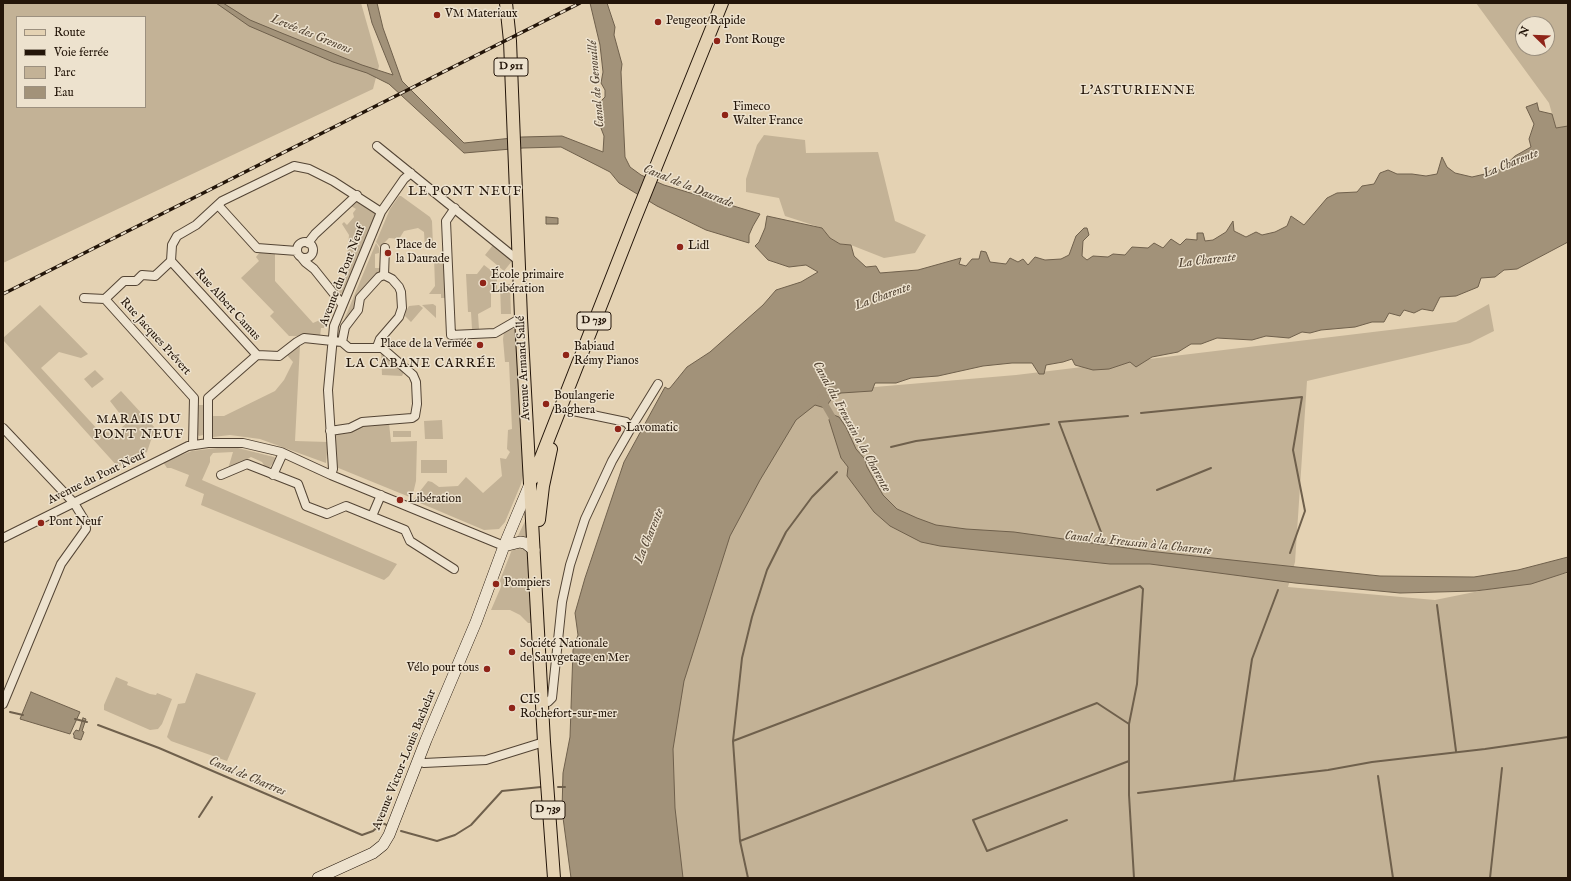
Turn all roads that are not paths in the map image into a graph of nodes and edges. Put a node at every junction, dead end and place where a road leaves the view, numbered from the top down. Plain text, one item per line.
1 (506, 3) edge
2 (722, 3) edge
3 (377, 146) dead end
4 (411, 173) junction
5 (357, 195) junction
6 (218, 205) junction
7 (455, 208) junction
8 (381, 212) junction
9 (308, 243) junction
10 (385, 248) dead end
11 (299, 254) junction
12 (310, 256) junction
13 (171, 261) junction
14 (519, 261) junction
15 (314, 269) junction
16 (384, 275) junction
17 (84, 298) dead end
18 (105, 299) junction
19 (342, 304) junction
20 (522, 318) junction
21 (332, 341) junction
22 (342, 342) junction
23 (377, 347) junction
24 (257, 355) junction
25 (658, 384) dead end
26 (194, 398) junction
27 (208, 398) junction
28 (573, 411) dead end
29 (555, 423) junction
30 (3, 428) edge
31 (631, 428) junction
32 (330, 431) junction
33 (527, 432) junction
34 (550, 435) junction
35 (208, 443) junction
36 (193, 445) junction
37 (283, 453) junction
38 (221, 475) dead end
39 (273, 475) junction
40 (331, 475) junction
41 (531, 483) junction
42 (381, 495) junction
43 (74, 503) junction
44 (372, 516) junction
45 (3, 538) edge
46 (504, 546) junction
47 (534, 550) junction
48 (454, 569) dead end
49 (535, 569) junction
50 (542, 702) junction
51 (3, 704) edge
52 (544, 742) junction
53 (418, 760) junction
54 (318, 878) edge
55 (554, 878) edge

1 - 14 main road, Avenue Armand Sallé / D 911
2 - 29 main road, D 739
3 - 4 street
4 - 7 street
4 - 8 street, Avenue du Pont Neuf
5 - 6 street
5 - 8 street
5 - 9 street
6 - 11 street
6 - 13 street
7 - 14 street
7 - 20 street
8 - 19 street, Avenue du Pont Neuf
9 - 11 street
9 - 12 street
10 - 16 street
11 - 12 street
11 - 15 street
12 - 15 street
13 - 18 street, Rue Jacques Prévert
13 - 24 street, Rue Albert Camus
14 - 20 main road, Avenue Armand Sallé / D 911
15 - 19 street
16 - 22 street
16 - 23 street
17 - 18 street
18 - 26 street, Rue Jacques Prévert
19 - 21 street, Avenue du Pont Neuf
20 - 33 main road, Avenue Armand Sallé / D 911
21 - 22 street
21 - 24 street
21 - 32 street, Avenue du Pont Neuf
22 - 23 street
23 - 32 street
24 - 27 street, Rue Albert Camus
25 - 31 street
26 - 27 street
26 - 36 street
27 - 35 street
28 - 31 street
29 - 34 main road, D 739
29 - 49 main road, D 739
30 - 43 street
31 - 50 street
32 - 40 street, Avenue du Pont Neuf
33 - 34 main road
33 - 41 main road, Avenue Armand Sallé / D 739
34 - 41 main road, D 739
35 - 36 street, Avenue du Pont Neuf
35 - 37 street, Avenue du Pont Neuf
36 - 43 street, Avenue du Pont Neuf
37 - 39 street
37 - 40 street, Avenue du Pont Neuf
38 - 39 street
39 - 44 street
40 - 42 street
41 - 46 main road, Avenue Victor-Louis Bachelar
41 - 47 main road, D 739
42 - 44 street
42 - 46 street
43 - 45 street, Avenue du Pont Neuf
43 - 51 street
44 - 48 street
46 - 47 main road
46 - 53 main road, Avenue Victor-Louis Bachelar
47 - 49 main road, D 739
49 - 50 main road, D 739
50 - 52 main road, D 739
52 - 53 street
52 - 55 main road, D 739
53 - 54 main road, Avenue Victor-Louis Bachelar

